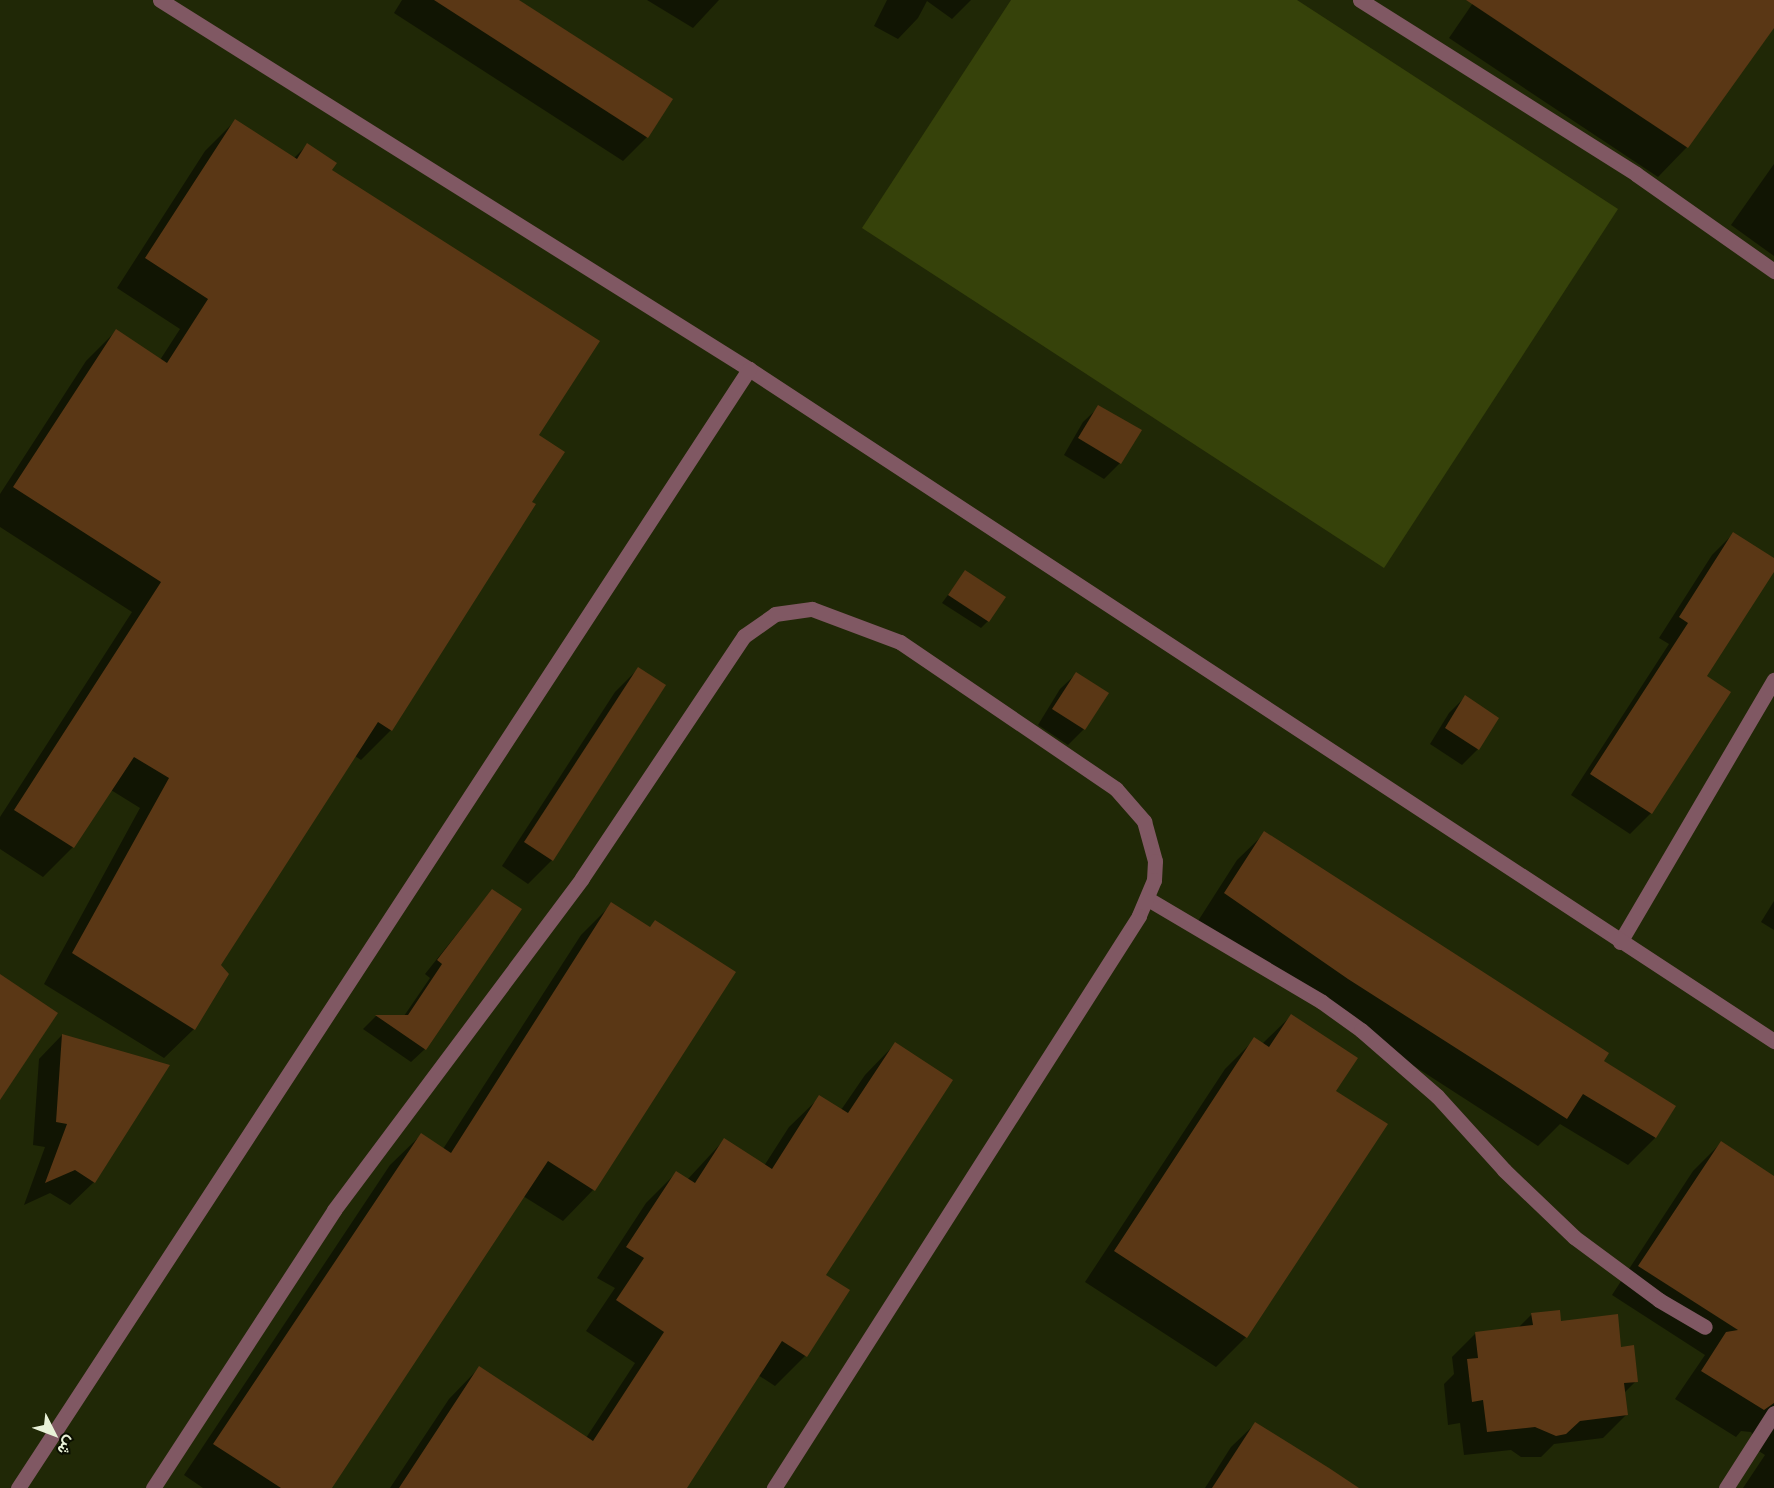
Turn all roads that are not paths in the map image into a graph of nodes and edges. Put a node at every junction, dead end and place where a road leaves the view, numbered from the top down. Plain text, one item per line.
1 (160, 0) edge
2 (1360, 0) edge
3 (1774, 271) edge
4 (749, 369) junction
5 (1774, 680) edge
6 (1148, 899) junction
7 (1620, 942) junction
8 (1774, 1041) edge
9 (1704, 1327) dead end
10 (1774, 1413) edge
11 (18, 1488) edge
12 (153, 1488) edge
13 (774, 1488) edge
14 (1726, 1488) edge

1 - 4 street
2 - 3 street
4 - 7 street
4 - 11 street
5 - 7 street
6 - 9 street
6 - 12 street
6 - 13 street
7 - 8 street
10 - 14 street

